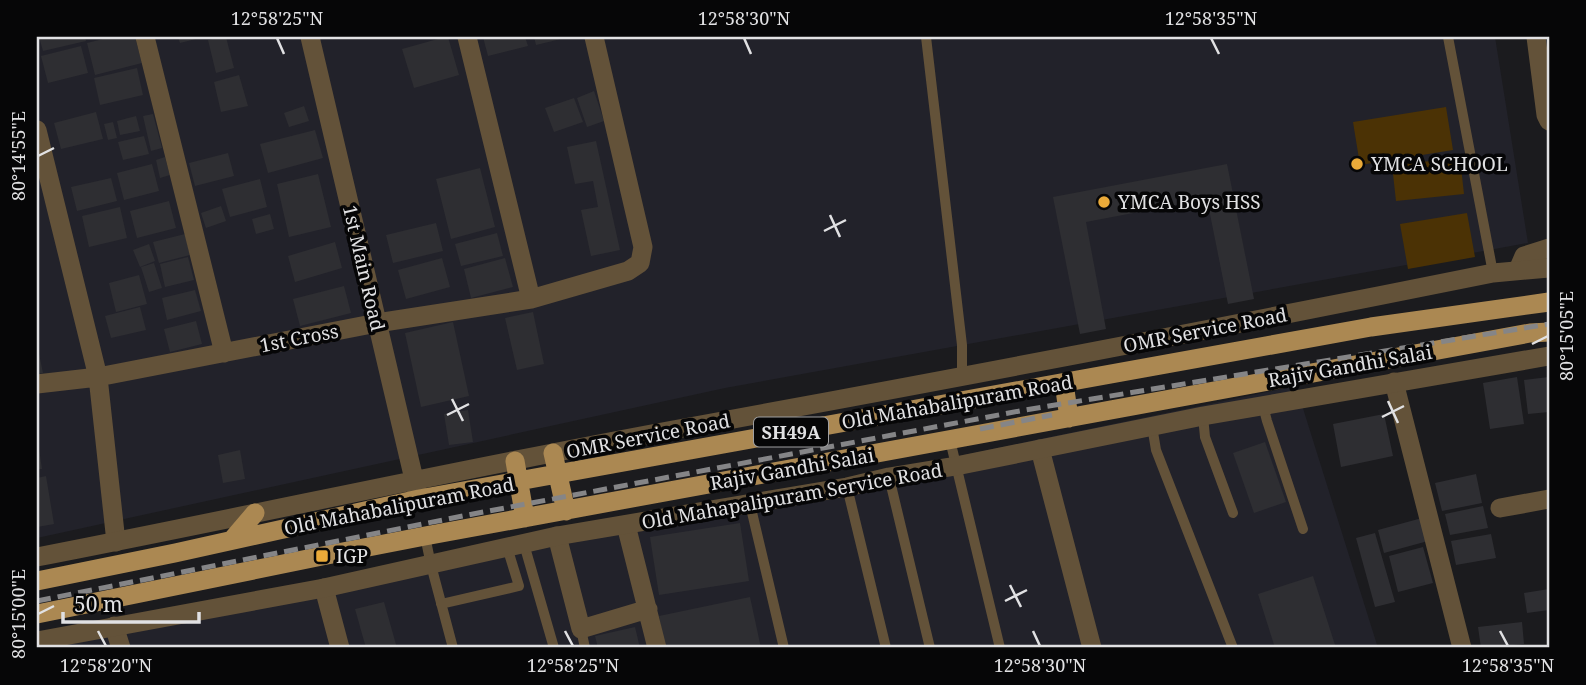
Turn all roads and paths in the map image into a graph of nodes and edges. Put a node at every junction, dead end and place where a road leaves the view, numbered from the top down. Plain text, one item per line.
1 (145, 37) edge
2 (310, 37) edge
3 (467, 37) edge
4 (594, 37) edge
5 (926, 37) edge
6 (1448, 37) edge
7 (1536, 37) edge
8 (1549, 121) edge
9 (37, 130) edge
10 (1549, 248) edge
11 (1549, 268) edge
12 (1518, 270) junction
13 (1493, 273) junction
14 (531, 299) junction
15 (1549, 302) edge
16 (377, 323) junction
17 (1549, 332) edge
18 (223, 353) junction
19 (1549, 356) edge
20 (98, 377) junction
21 (962, 377) junction
22 (1394, 382) junction
23 (1064, 383) junction
24 (37, 384) edge
25 (1264, 406) junction
26 (1203, 416) junction
27 (1069, 418) junction
28 (1152, 426) junction
29 (950, 440) junction
30 (1040, 449) junction
31 (553, 453) junction
32 (515, 461) junction
33 (956, 466) junction
34 (558, 474) junction
35 (889, 477) junction
36 (518, 481) junction
37 (847, 487) junction
38 (416, 489) junction
39 (1549, 499) edge
40 (750, 504) junction
41 (1500, 508) dead end
42 (566, 511) junction
43 (255, 513) junction
44 (1233, 513) dead end
45 (525, 518) junction
46 (626, 525) junction
47 (1303, 529) dead end
48 (425, 536) junction
49 (557, 536) junction
50 (232, 540) junction
51 (116, 542) junction
52 (516, 545) junction
53 (37, 557) edge
54 (431, 565) junction
55 (37, 581) edge
56 (535, 583) junction
57 (519, 586) junction
58 (324, 588) junction
59 (441, 604) junction
60 (648, 609) junction
61 (37, 614) edge
62 (114, 626) junction
63 (581, 629) junction
64 (37, 641) edge
65 (121, 648) edge
66 (340, 648) edge
67 (453, 648) edge
68 (554, 648) edge
69 (585, 648) edge
70 (657, 648) edge
71 (784, 648) edge
72 (886, 648) edge
73 (930, 648) edge
74 (1000, 648) edge
75 (1092, 648) edge
76 (1233, 648) edge
77 (1462, 648) edge

1 - 18 street
2 - 16 street, 1st Main Road
3 - 14 street
4 - 14 street, 1st Cross
5 - 21 lane
6 - 13 lane
7 - 8 street
9 - 20 street
10 - 12 street
11 - 12 street, OMR Service Road
12 - 13 street, OMR Service Road
13 - 21 street, OMR Service Road
14 - 16 street, 1st Cross
15 - 23 main road, Old Mahabalipuram Road / SH49A
16 - 18 street, 1st Cross
16 - 38 street, 1st Main Road
17 - 27 main road, Rajiv Gandhi Salai / SH49A
18 - 20 street, 1st Cross
19 - 22 street, Old Mahapalipuram Service Road
20 - 24 street, 1st Cross
20 - 51 street
21 - 31 street, OMR Service Road
22 - 25 street, Old Mahapalipuram Service Road
22 - 77 street
23 - 27 main road
23 - 34 main road, Old Mahabalipuram Road / SH49A
25 - 26 street, Old Mahapalipuram Service Road
25 - 47 lane
26 - 28 street, Old Mahapalipuram Service Road
26 - 44 lane
27 - 29 main road, Rajiv Gandhi Salai / SH49A
28 - 30 street, Old Mahapalipuram Service Road
28 - 76 lane
29 - 33 lane
29 - 42 main road, Rajiv Gandhi Salai / SH49A
30 - 33 street, Old Mahapalipuram Service Road
30 - 75 street
31 - 32 street, OMR Service Road
31 - 34 main road
32 - 36 main road
32 - 38 street, OMR Service Road
33 - 35 street, Old Mahapalipuram Service Road
33 - 74 lane
34 - 36 main road, Old Mahabalipuram Road / SH49A
34 - 42 main road
35 - 37 street, Old Mahapalipuram Service Road
35 - 73 lane
36 - 38 main road, Old Mahabalipuram Road / SH49A
36 - 45 main road
37 - 40 street, Old Mahapalipuram Service Road
37 - 72 lane
38 - 43 street, OMR Service Road
38 - 50 main road, Old Mahabalipuram Road / SH49A
39 - 41 street
40 - 46 street, Old Mahapalipuram Service Road
40 - 71 lane
42 - 45 main road, Rajiv Gandhi Salai / SH49A
43 - 50 main road
43 - 51 street, OMR Service Road
45 - 48 main road, Rajiv Gandhi Salai / SH49A
46 - 49 street, Old Mahapalipuram Service Road
46 - 60 street
48 - 54 lane
48 - 61 main road, Rajiv Gandhi Salai / SH49A
49 - 52 street, Old Mahapalipuram Service Road
49 - 63 street
50 - 55 main road, Old Mahabalipuram Road / SH49A
51 - 53 street, OMR Service Road
52 - 54 street, Old Mahapalipuram Service Road
52 - 56 lane
52 - 57 lane
54 - 58 street, Old Mahapalipuram Service Road
54 - 59 lane
56 - 57 lane
56 - 68 lane
57 - 59 lane
58 - 62 street, Old Mahapalipuram Service Road
58 - 66 street
59 - 67 lane
60 - 63 street
60 - 70 street
62 - 64 street, Old Mahapalipuram Service Road
62 - 65 street
63 - 69 lane

